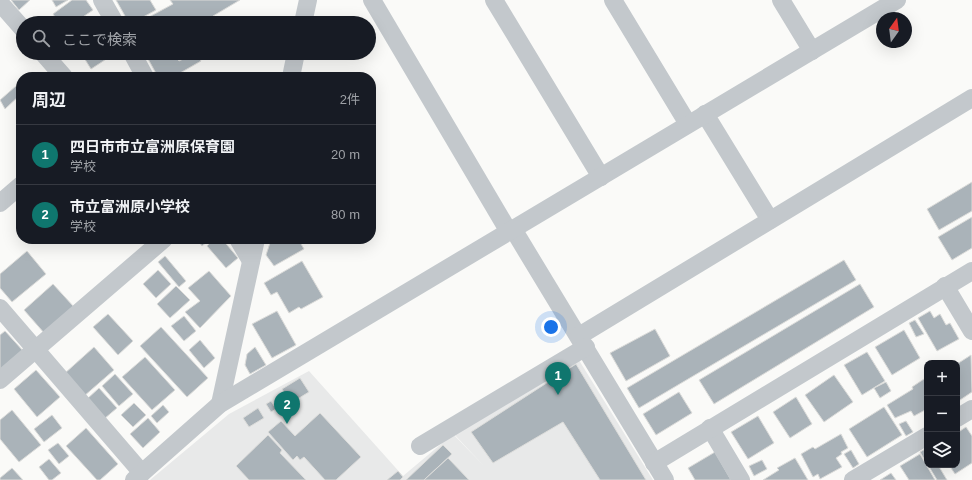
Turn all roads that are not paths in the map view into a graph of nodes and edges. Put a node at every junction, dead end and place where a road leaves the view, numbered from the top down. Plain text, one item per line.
1 (102, 0) edge
2 (308, 0) edge
3 (372, 0) edge
4 (494, 0) edge
5 (614, 0) edge
6 (781, 0) edge
7 (897, 0) edge
8 (0, 3) edge
9 (111, 16) edge
10 (305, 16) edge
11 (16, 22) edge
12 (812, 51) junction
13 (49, 60) edge
14 (136, 60) edge
15 (295, 60) edge
16 (60, 72) edge
17 (142, 72) edge
18 (292, 72) edge
19 (972, 98) edge
20 (706, 114) junction
21 (688, 124) junction
22 (600, 177) junction
23 (16, 189) edge
24 (0, 203) edge
25 (770, 220) junction
26 (511, 230) junction
27 (158, 244) edge
28 (241, 244) edge
29 (255, 244) edge
30 (251, 261) junction
31 (972, 271) edge
32 (945, 286) junction
33 (0, 308) edge
34 (972, 331) edge
35 (583, 341) junction
36 (36, 350) junction
37 (0, 380) edge
38 (220, 404) junction
39 (972, 409) edge
40 (960, 416) edge
41 (710, 428) junction
42 (924, 438) edge
43 (420, 446) dead end
44 (654, 463) junction
45 (138, 477) edge
46 (665, 480) edge
47 (741, 480) edge
48 (853, 480) edge

1 - 9 street
2 - 10 street
3 - 26 street
4 - 22 street
5 - 21 street
6 - 12 street
7 - 12 street
8 - 11 street
12 - 20 street
13 - 16 street
14 - 17 street
15 - 18 street
19 - 25 street
20 - 21 street
20 - 25 street
21 - 22 street
22 - 26 street
23 - 24 street
25 - 35 street
26 - 35 street
26 - 38 street
27 - 36 street
28 - 30 street
29 - 30 street
30 - 38 street
31 - 32 street
32 - 34 street
32 - 41 street
33 - 36 street
35 - 43 street
35 - 44 street
36 - 37 street
36 - 45 street
38 - 45 street
39 - 40 street
41 - 44 street
41 - 47 street
42 - 48 street
44 - 46 street

